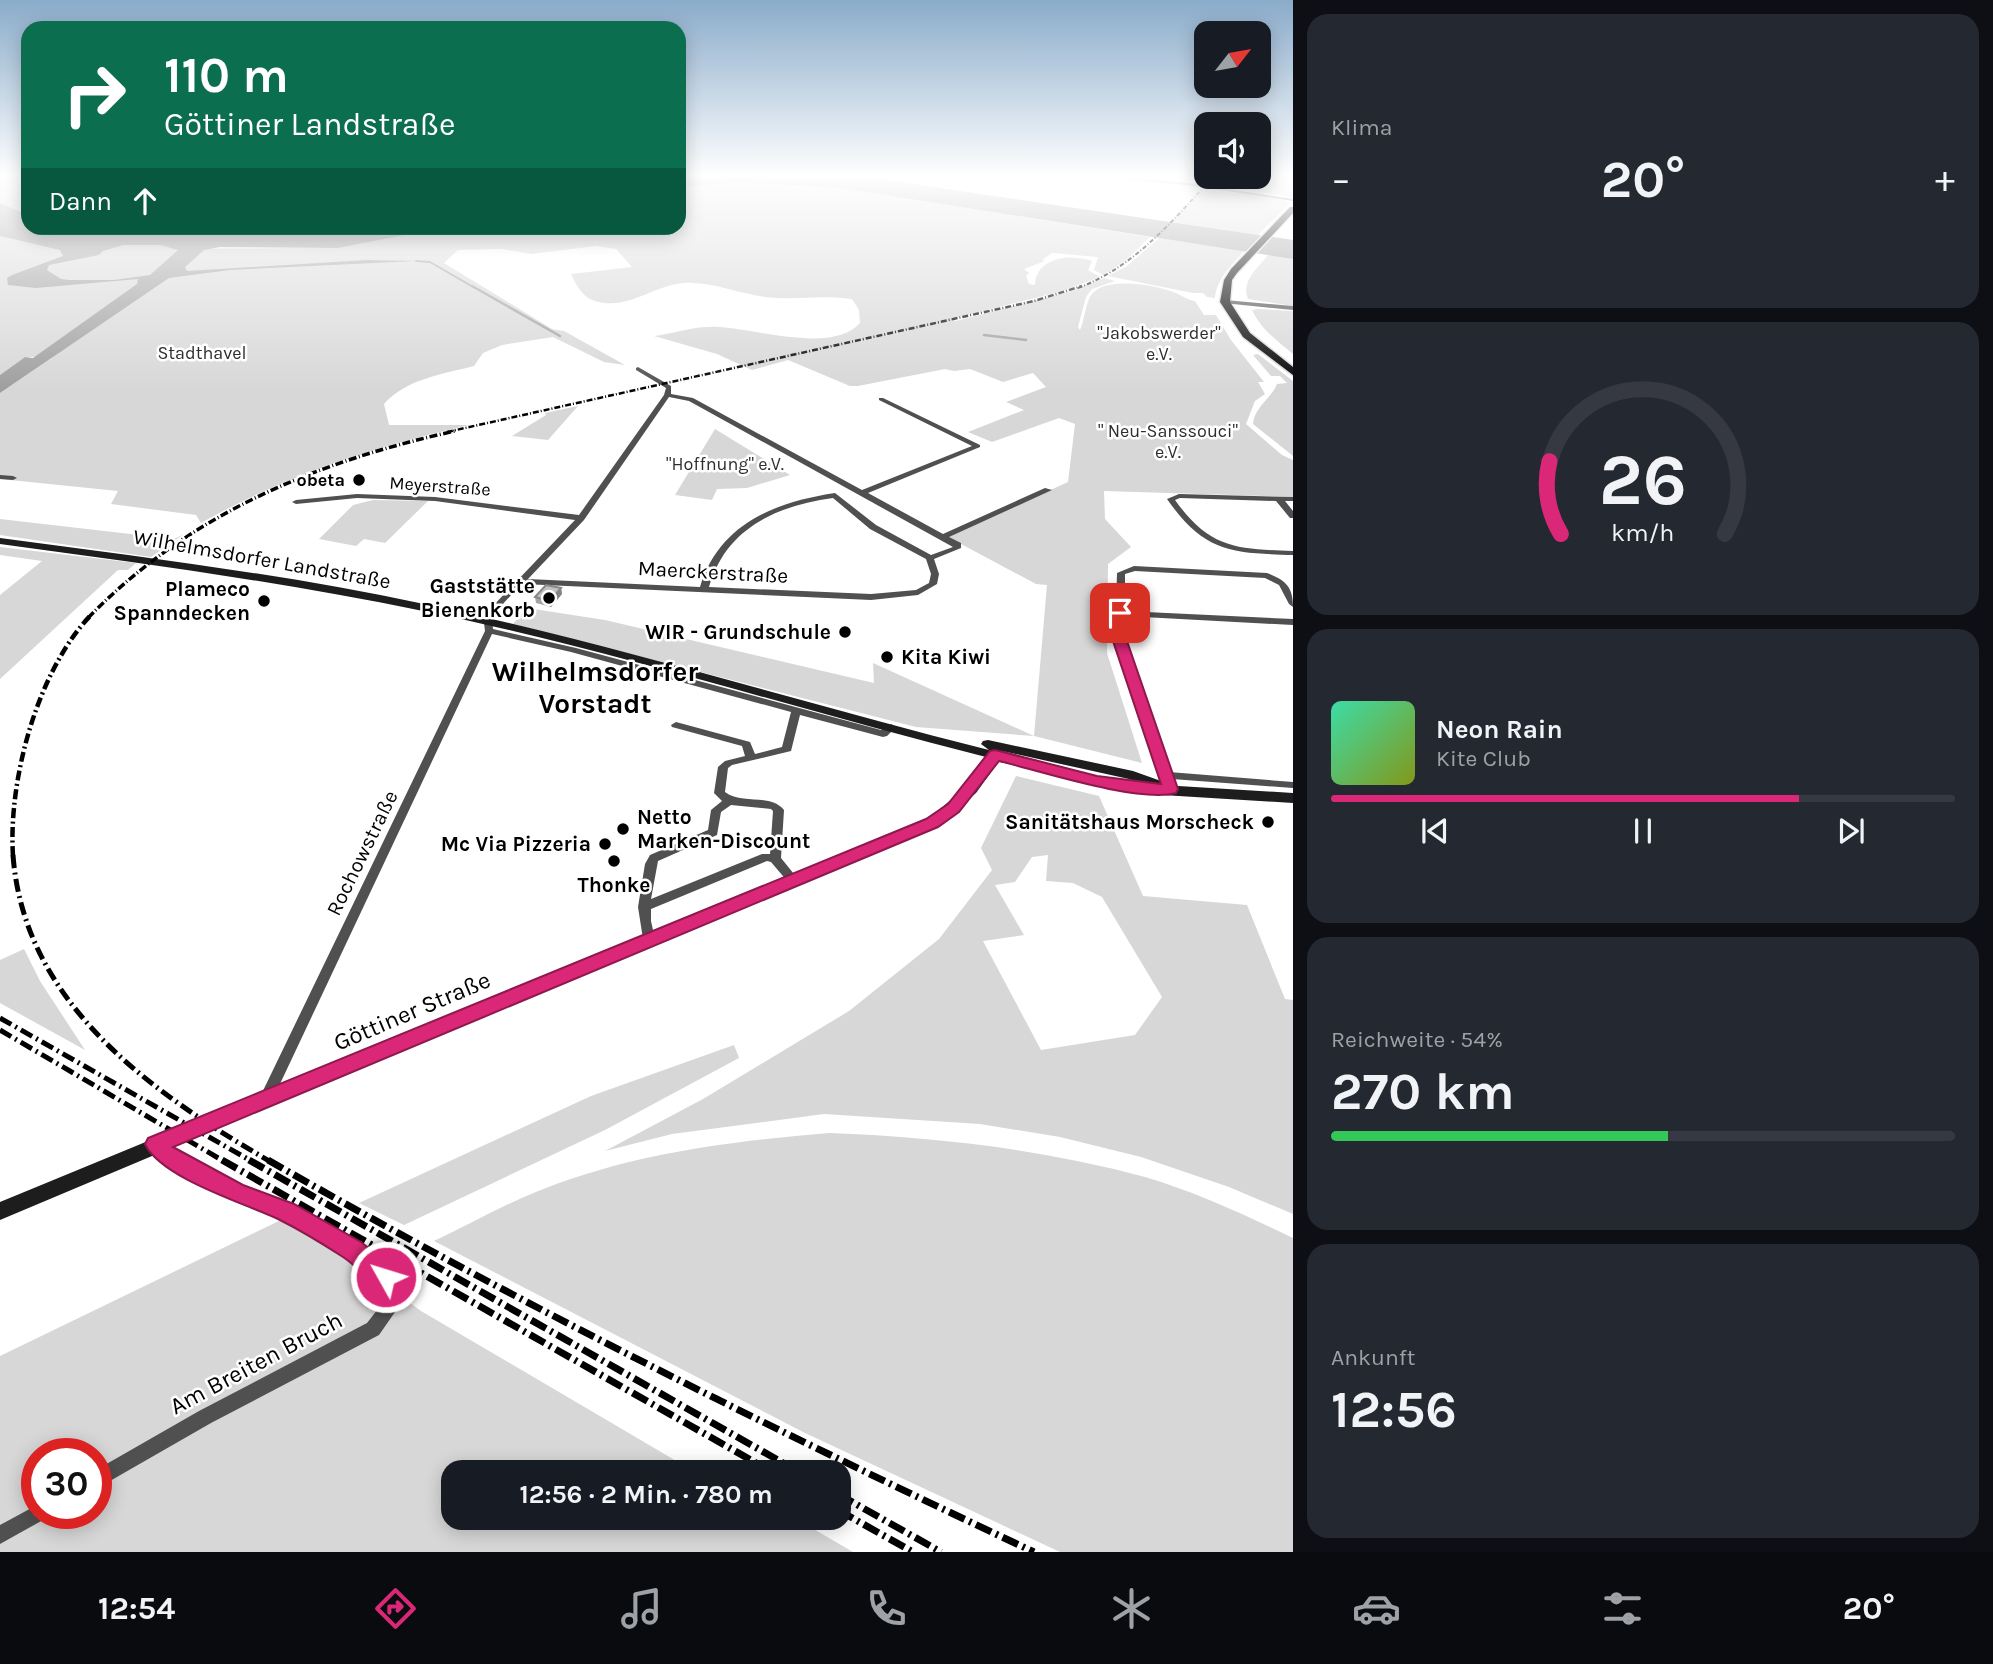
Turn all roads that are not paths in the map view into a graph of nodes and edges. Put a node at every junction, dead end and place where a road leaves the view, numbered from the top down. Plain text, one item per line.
1 (1262, 246) edge
2 (1253, 256) junction
3 (1225, 302) junction
4 (1237, 303) junction
5 (1293, 308) edge
6 (1293, 364) edge
7 (638, 369) dead end
8 (1293, 372) edge
9 (667, 395) junction
10 (881, 399) dead end
11 (0, 477) edge
12 (13, 478) dead end
13 (1048, 490) dead end
14 (862, 494) junction
15 (1278, 498) junction
16 (1293, 499) edge
17 (296, 502) dead end
18 (1293, 516) edge
19 (581, 518) junction
20 (943, 537) junction
21 (0, 541) edge
22 (1293, 553) edge
23 (930, 558) junction
24 (521, 581) junction
25 (704, 589) junction
26 (1293, 604) edge
27 (1120, 613) junction
28 (1293, 622) edge
29 (489, 627) junction
30 (790, 706) junction
31 (676, 725) dead end
32 (996, 750) junction
33 (751, 758) junction
34 (1169, 782) junction
35 (1293, 785) edge
36 (1293, 798) edge
37 (729, 801) junction
38 (775, 859) junction
39 (792, 879) junction
40 (644, 907) junction
41 (649, 939) junction
42 (266, 1099) junction
43 (155, 1144) junction
44 (0, 1210) edge
45 (112, 1471) edge
46 (21, 1523) edge
47 (0, 1535) edge

1 - 2 main road
2 - 3 main road
2 - 4 main road
3 - 4 street
3 - 8 main road
4 - 5 street
4 - 6 main road
7 - 9 street
9 - 14 street
9 - 19 street
10 - 14 street
11 - 12 street
13 - 20 street
14 - 20 street
15 - 16 street
15 - 18 street
15 - 22 street
17 - 19 street, Meyerstraße
19 - 24 street
20 - 23 street
21 - 29 main road, Wilhelmsdorfer Landstraße
23 - 25 street, Maerckerstraße
23 - 25 street
24 - 25 street, Maerckerstraße
24 - 29 street
26 - 27 street
27 - 28 street
27 - 34 street
29 - 30 main road, Wilhelmsdorfer Landstraße
29 - 42 street, Rochowstraße
30 - 32 main road, Wilhelmsdorfer Landstraße
30 - 33 street
31 - 33 street
32 - 34 main road, Wilhelmsdorfer Landstraße
32 - 39 main road, Göttiner Straße
33 - 37 street
34 - 35 street
34 - 36 main road, Wilhelmsdorfer Landstraße
37 - 38 street
37 - 40 street
38 - 39 street
38 - 40 street
39 - 41 main road, Göttiner Straße
40 - 41 street
41 - 42 main road, Göttiner Straße
42 - 43 main road, Göttiner Straße
43 - 44 main road, Göttiner Straße
43 - 45 street, Am Breiten Bruch
46 - 47 street

